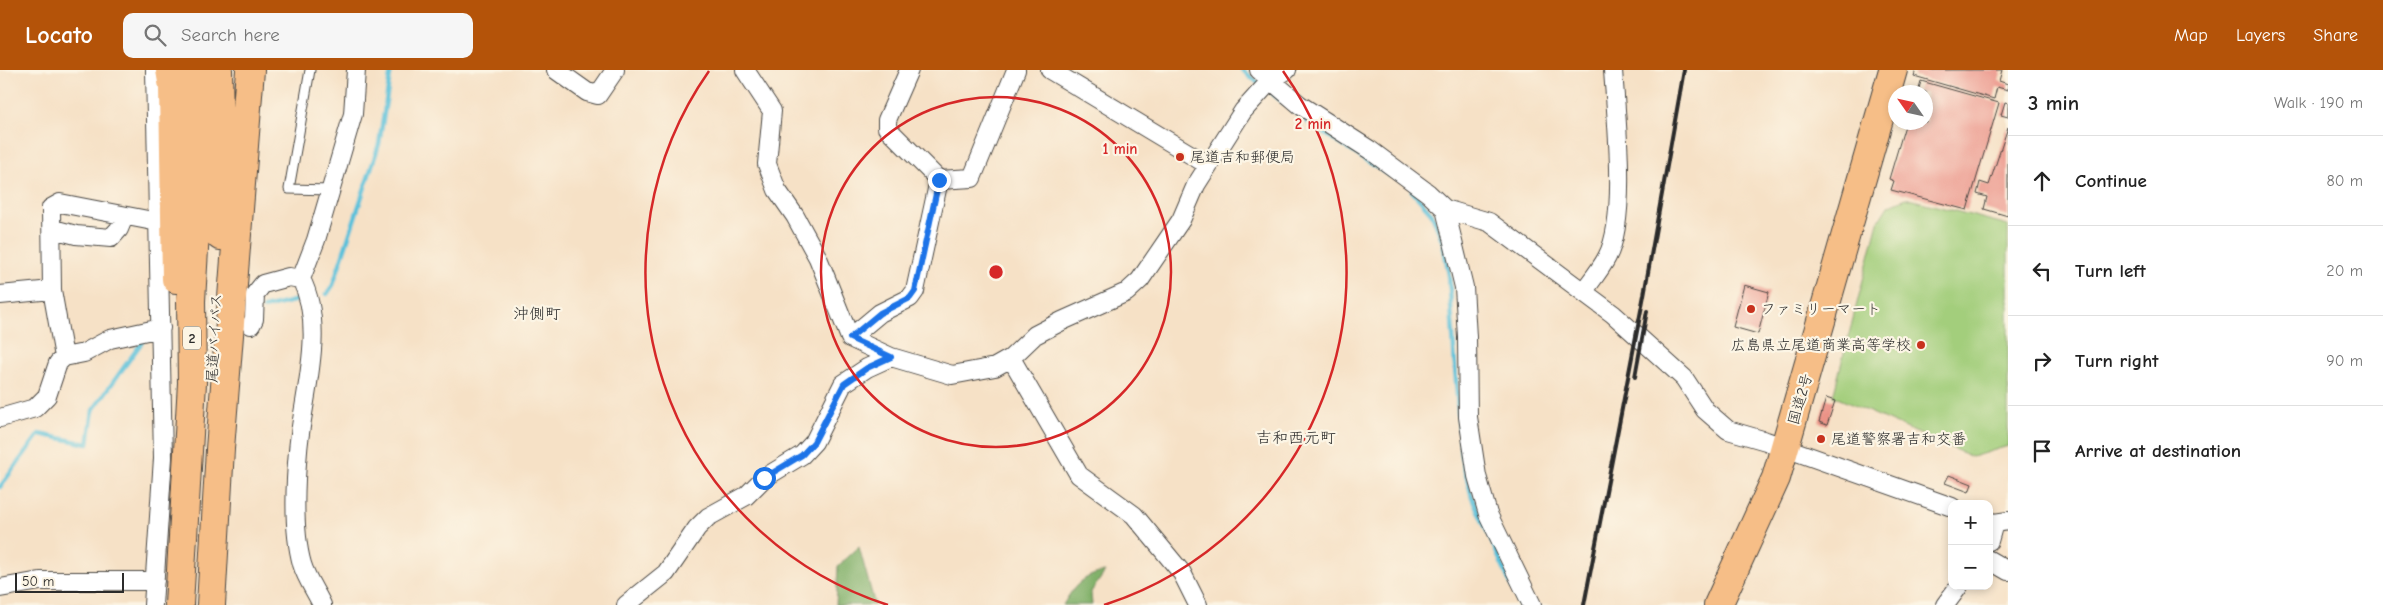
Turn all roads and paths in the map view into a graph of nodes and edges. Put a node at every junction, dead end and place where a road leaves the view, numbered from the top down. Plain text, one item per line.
1 (155, 70) edge
2 (170, 70) edge
3 (198, 70) edge
4 (218, 70) edge
5 (250, 70) edge
6 (310, 70) edge
7 (356, 70) edge
8 (556, 70) edge
9 (615, 70) edge
10 (745, 70) edge
11 (909, 70) edge
12 (1016, 70) edge
13 (1050, 70) edge
14 (1287, 70) edge
15 (1613, 70) edge
16 (1892, 70) edge
17 (1265, 75) edge
18 (1208, 165) junction
19 (939, 180) junction
20 (330, 190) junction
21 (1445, 209) junction
22 (124, 217) junction
23 (158, 222) junction
24 (53, 229) junction
25 (301, 279) junction
26 (52, 290) junction
27 (1583, 292) junction
28 (0, 295) edge
29 (251, 325) dead end
30 (161, 328) junction
31 (850, 338) junction
32 (64, 357) junction
33 (891, 357) junction
34 (1011, 358) junction
35 (0, 418) edge
36 (1786, 448) junction
37 (1948, 506) edge
38 (182, 533) junction
39 (1993, 562) edge
40 (2008, 571) edge
41 (154, 581) junction
42 (0, 588) edge
43 (1956, 590) edge
44 (1724, 603) edge
45 (153, 605) edge
46 (179, 605) edge
47 (200, 605) edge
48 (211, 605) edge
49 (322, 605) edge
50 (626, 605) edge
51 (1198, 605) edge
52 (1532, 605) edge
53 (1945, 605) edge

1 - 23 street
2 - 38 highway
3 - 38 highway, 尾道バイパス / 2
4 - 47 highway, 尾道バイパス / 2
5 - 48 highway
6 - 20 lane
7 - 20 street
8 - 9 street
10 - 31 street
11 - 19 street
12 - 19 street
13 - 18 street
14 - 17 street
15 - 27 street
16 - 36 highway, 国道2号
17 - 18 street
17 - 21 street
18 - 34 street
19 - 31 street
20 - 25 street
21 - 27 street
21 - 52 street
22 - 23 street
22 - 24 street
22 - 24 street
23 - 30 street
24 - 26 street
25 - 29 street
25 - 49 street
26 - 28 street
26 - 32 street
27 - 36 street
30 - 32 street
30 - 41 street
31 - 33 street
32 - 35 street
33 - 34 street
33 - 50 street
34 - 51 street
36 - 37 street
36 - 44 highway, 国道2号
38 - 46 highway, 尾道バイパス / 2
39 - 40 street
41 - 42 street
41 - 45 street
43 - 53 street

